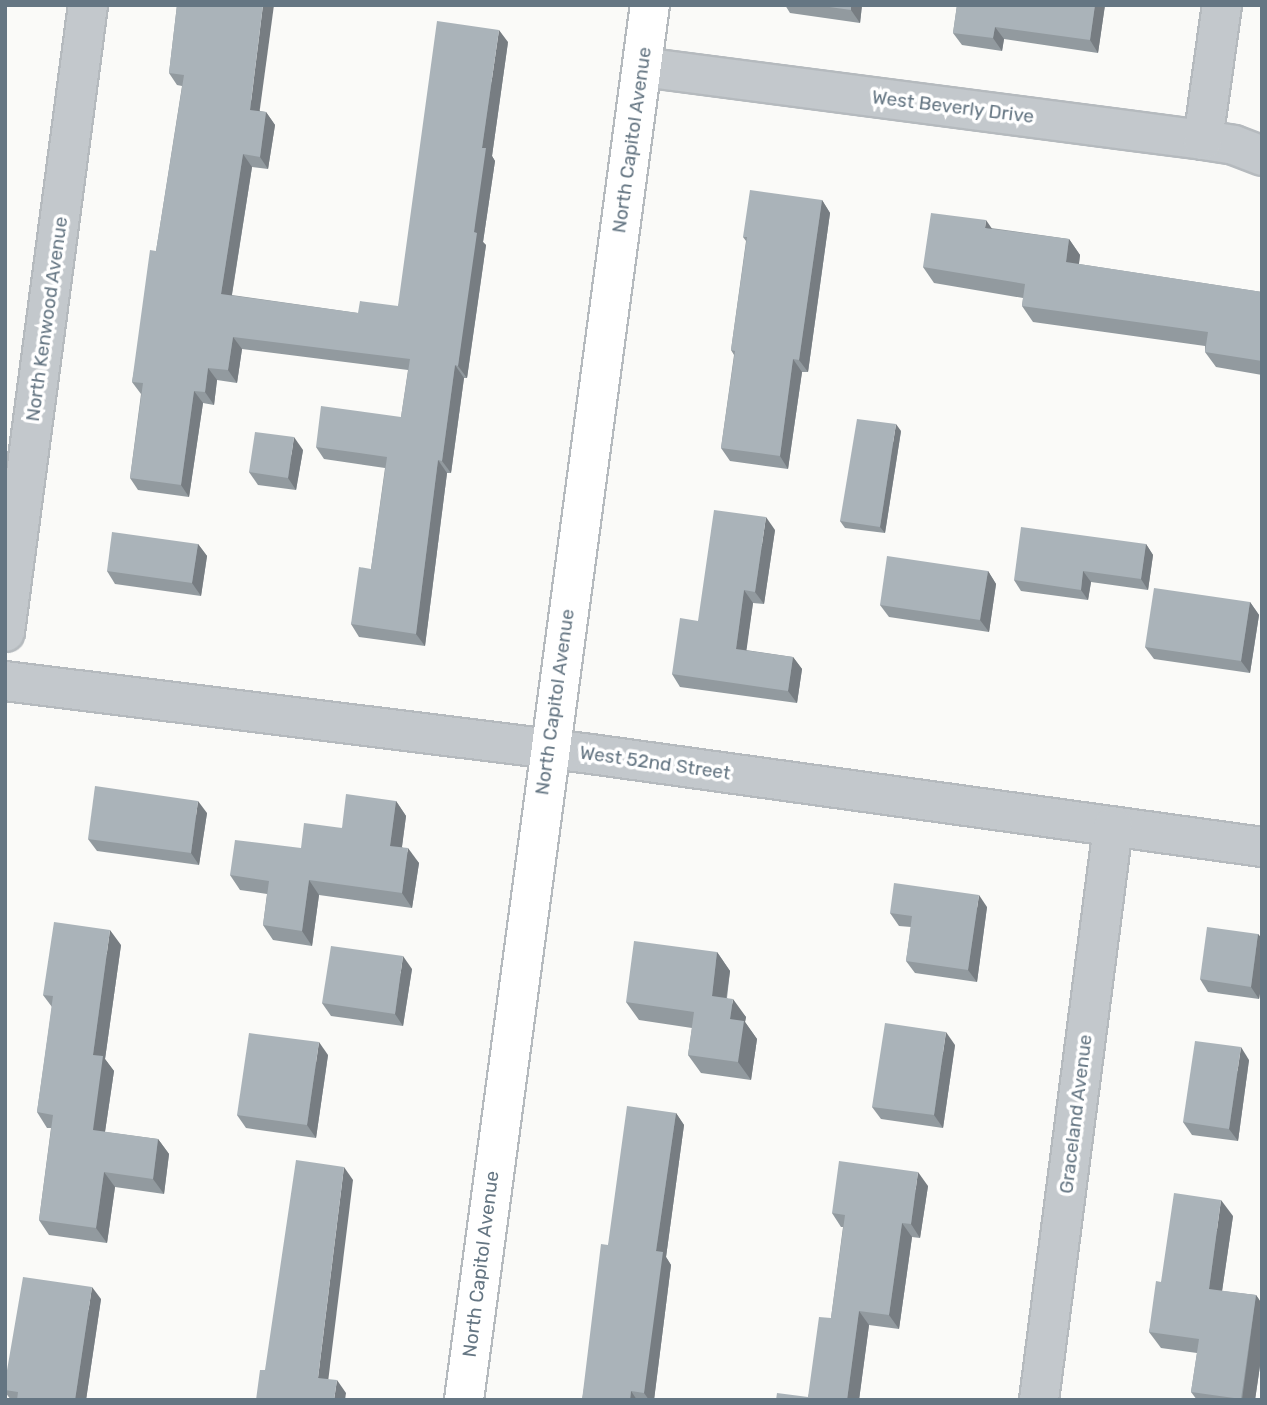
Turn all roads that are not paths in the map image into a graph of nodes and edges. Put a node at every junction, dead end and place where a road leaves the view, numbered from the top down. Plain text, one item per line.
1 (89, 5) edge
2 (650, 5) edge
3 (1222, 5) edge
4 (642, 67) junction
5 (1203, 140) junction
6 (1262, 156) edge
7 (5, 632) edge
8 (5, 681) edge
9 (548, 749) junction
10 (1113, 827) junction
11 (1262, 847) edge
12 (464, 1400) edge
13 (1039, 1400) edge

1 - 7 street, North Kenwood Avenue
2 - 4 main road, North Capitol Avenue
3 - 5 street
4 - 5 street, West Beverly Drive
4 - 9 main road, North Capitol Avenue
5 - 6 street, West Beverly Drive
8 - 9 street, West 52nd Street
9 - 10 street, West 52nd Street
9 - 12 main road, North Capitol Avenue
10 - 11 street, West 52nd Street
10 - 13 street, Graceland Avenue

